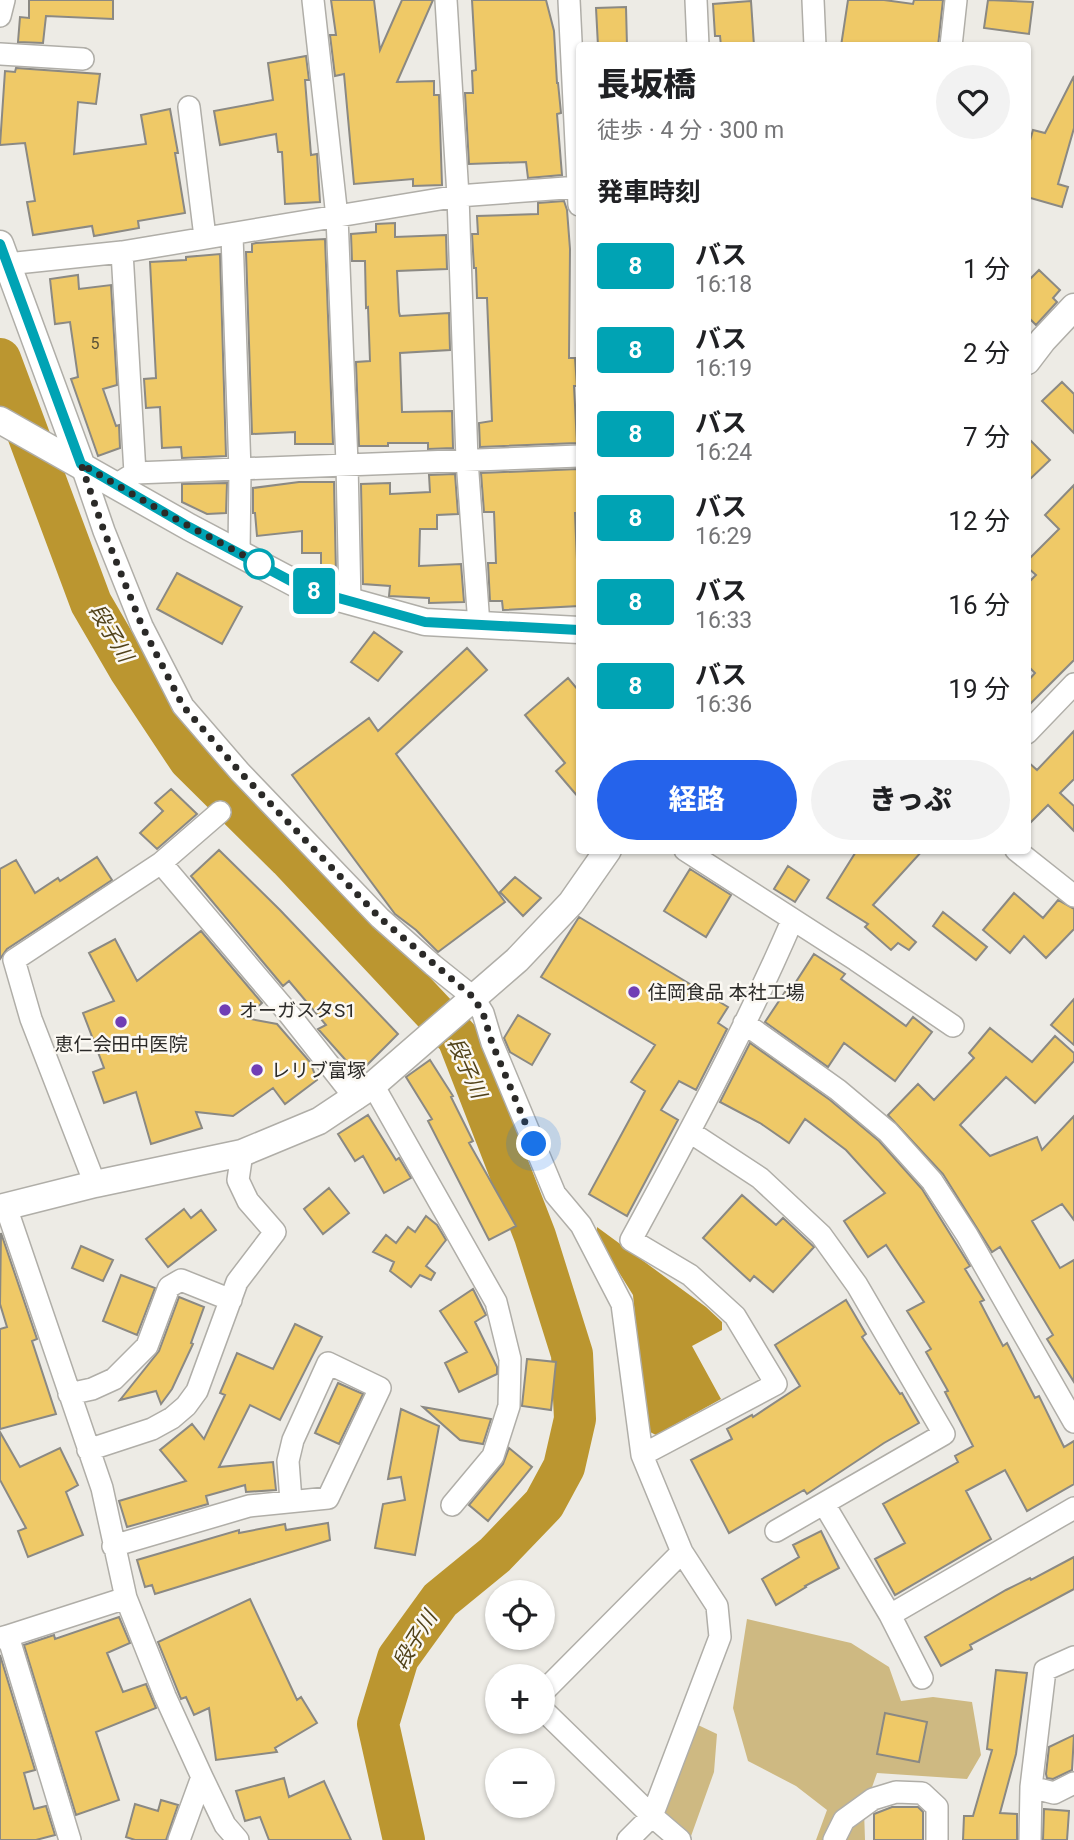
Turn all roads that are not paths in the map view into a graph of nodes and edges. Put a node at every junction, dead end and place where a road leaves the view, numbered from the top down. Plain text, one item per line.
1 (4, 0) edge
2 (313, 0) edge
3 (446, 0) edge
4 (569, 0) edge
5 (696, 0) edge
6 (813, 0) edge
7 (956, 0) edge
8 (0, 16) edge
9 (698, 42) edge
10 (815, 42) edge
11 (951, 42) edge
12 (0, 54) edge
13 (83, 59) dead end
14 (189, 107) dead end
15 (576, 131) edge
16 (576, 187) edge
17 (458, 196) junction
18 (337, 217) junction
19 (232, 235) junction
20 (205, 237) junction
21 (122, 252) junction
22 (3, 254) edge
23 (1074, 307) edge
24 (1031, 356) edge
25 (0, 420) edge
26 (576, 456) edge
27 (71, 458) junction
28 (467, 460) junction
29 (347, 463) junction
30 (240, 471) junction
31 (125, 479) junction
32 (239, 554) junction
33 (350, 601) junction
34 (479, 625) junction
35 (576, 630) edge
36 (1074, 684) edge
37 (1031, 729) edge
38 (219, 812) dead end
39 (605, 854) edge
40 (691, 854) edge
41 (1021, 854) edge
42 (161, 863) junction
43 (1074, 896) edge
44 (792, 920) junction
45 (468, 1001) junction
46 (744, 1024) junction
47 (953, 1026) dead end
48 (364, 1092) junction
49 (690, 1132) junction
50 (242, 1153) junction
51 (95, 1184) junction
52 (3, 1207) edge
53 (231, 1300) junction
54 (69, 1394) junction
55 (1074, 1422) edge
56 (88, 1450) junction
57 (642, 1455) junction
58 (291, 1501) junction
59 (824, 1504) junction
60 (452, 1505) dead end
61 (1074, 1508) edge
62 (776, 1531) dead end
63 (113, 1546) junction
64 (682, 1552) junction
65 (126, 1598) junction
66 (890, 1615) junction
67 (4, 1637) edge
68 (1074, 1657) edge
69 (922, 1678) dead end
70 (555, 1680) edge
71 (555, 1722) edge
72 (202, 1777) junction
73 (1074, 1783) edge
74 (1031, 1787) junction
75 (652, 1816) junction
76 (70, 1840) edge
77 (179, 1840) edge
78 (238, 1840) edge
79 (628, 1840) edge
80 (680, 1840) edge
81 (834, 1840) edge
82 (937, 1840) edge
83 (1030, 1840) edge

1 - 8 street
2 - 18 street
3 - 17 street
4 - 15 street
5 - 9 street
6 - 10 street
7 - 11 street
12 - 13 street
14 - 20 street
16 - 17 street
17 - 18 street
17 - 28 street
18 - 19 street
18 - 29 street
19 - 20 street
19 - 30 street
20 - 21 street
21 - 22 street
21 - 31 street
22 - 27 street
23 - 24 street
25 - 27 street
26 - 28 street
27 - 31 street
27 - 45 street
28 - 29 street
28 - 34 street
29 - 30 street
29 - 33 street
30 - 31 street
30 - 32 street
31 - 32 street
32 - 33 street
33 - 34 street
34 - 35 street
36 - 37 street
38 - 42 street
39 - 45 street
40 - 44 street
41 - 43 street
42 - 48 street
42 - 51 street
44 - 46 street
44 - 47 street
45 - 48 street
45 - 57 street
46 - 49 street
46 - 55 street
48 - 50 street
48 - 60 street
49 - 57 street
49 - 59 street
50 - 51 street
50 - 53 street
51 - 52 street
52 - 54 street
53 - 54 street
53 - 56 street
54 - 56 street
56 - 63 street
57 - 64 street
58 - 58 street
58 - 63 street
59 - 62 street
59 - 66 street
61 - 66 street
63 - 65 street
64 - 70 street
64 - 75 street
65 - 67 street
65 - 72 street
66 - 69 street
67 - 76 street
68 - 74 street
71 - 75 street
72 - 77 street
72 - 78 street
73 - 74 street
74 - 83 street
75 - 79 street
75 - 80 street
81 - 82 street

